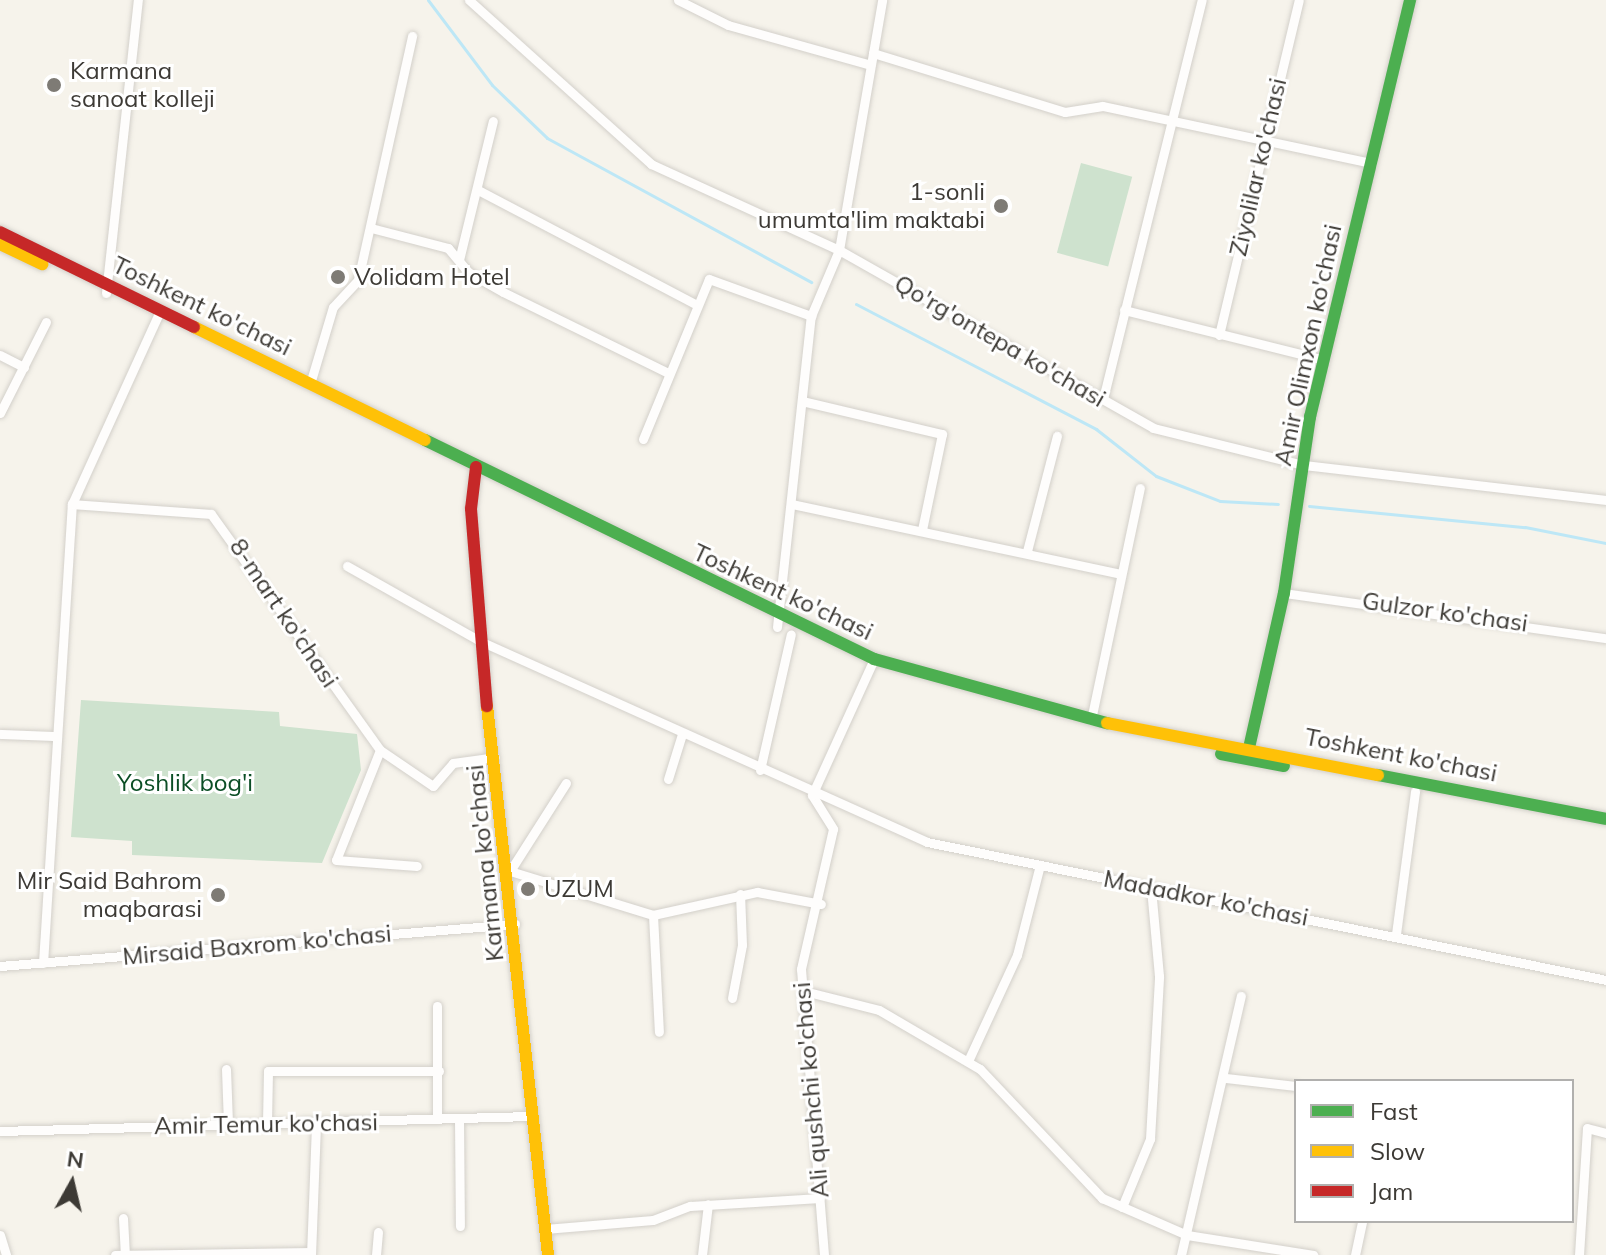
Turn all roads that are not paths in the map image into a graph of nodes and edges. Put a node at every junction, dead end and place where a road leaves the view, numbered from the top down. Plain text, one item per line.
1 (138, 0) edge
2 (469, 0) edge
3 (678, 0) edge
4 (882, 0) edge
5 (1202, 0) edge
6 (1299, 0) edge
7 (1410, 0) edge
8 (412, 36) dead end
9 (873, 53) junction
10 (871, 65) junction
11 (493, 121) dead end
12 (1174, 121) junction
13 (1264, 138) junction
14 (1372, 163) junction
15 (478, 190) junction
16 (371, 228) junction
17 (0, 232) edge
18 (0, 244) edge
19 (839, 250) junction
20 (459, 260) junction
21 (107, 289) junction
22 (695, 304) junction
23 (1124, 310) junction
24 (159, 313) junction
25 (811, 316) junction
26 (46, 322) dead end
27 (1219, 335) junction
28 (0, 355) edge
29 (1324, 360) junction
30 (24, 367) junction
31 (668, 373) junction
32 (310, 384) junction
33 (1103, 399) junction
34 (802, 401) junction
35 (0, 413) edge
36 (1057, 436) dead end
37 (643, 439) dead end
38 (1304, 465) junction
39 (474, 472) junction
40 (1140, 488) dead end
41 (1606, 500) edge
42 (72, 504) junction
43 (792, 504) junction
44 (922, 530) junction
45 (1027, 551) junction
46 (347, 566) dead end
47 (1120, 574) junction
48 (1284, 593) junction
49 (778, 622) junction
50 (791, 634) junction
51 (1606, 638) edge
52 (480, 641) junction
53 (871, 664) junction
54 (1091, 720) junction
55 (0, 734) edge
56 (682, 734) junction
57 (55, 736) junction
58 (380, 750) junction
59 (1248, 754) junction
60 (495, 757) junction
61 (760, 770) junction
62 (668, 779) dead end
63 (566, 783) dead end
64 (1415, 791) junction
65 (812, 795) junction
66 (1606, 819) edge
67 (1606, 831) edge
68 (1040, 865) junction
69 (417, 866) dead end
70 (510, 871) junction
71 (1151, 888) junction
72 (740, 894) junction
73 (821, 904) junction
74 (653, 915) junction
75 (515, 924) junction
76 (1396, 934) junction
77 (43, 963) junction
78 (0, 966) edge
79 (1606, 980) edge
80 (804, 991) junction
81 (1241, 996) dead end
82 (732, 998) dead end
83 (437, 1006) dead end
84 (659, 1032) dead end
85 (968, 1061) junction
86 (226, 1069) dead end
87 (439, 1071) junction
88 (1226, 1078) junction
89 (1294, 1086) edge
90 (532, 1116) junction
91 (437, 1119) junction
92 (459, 1119) junction
93 (267, 1123) junction
94 (316, 1123) junction
95 (228, 1124) junction
96 (0, 1131) edge
97 (1606, 1133) edge
98 (820, 1198) junction
99 (708, 1204) junction
100 (1122, 1207) junction
101 (123, 1218) dead end
102 (1362, 1223) edge
103 (460, 1226) dead end
104 (545, 1229) junction
105 (378, 1232) dead end
106 (0, 1235) edge
107 (1187, 1235) junction
108 (311, 1253) edge
109 (120, 1254) edge
110 (188, 1254) edge
111 (6, 1255) edge
112 (376, 1255) edge
113 (548, 1255) edge
114 (702, 1255) edge
115 (824, 1255) edge
116 (1181, 1255) edge
117 (1313, 1255) edge
118 (1355, 1255) edge
119 (1579, 1255) edge

1 - 21 street
2 - 19 street, Qo'rg'ontepa ko'chasi
3 - 10 street
4 - 9 street
5 - 12 street
6 - 13 street, Ziyolilar ko'chasi
7 - 14 main road, Amir Olimxon ko'chasi
8 - 16 street
9 - 10 street
9 - 12 street
10 - 19 street
11 - 15 street
12 - 13 street
12 - 23 street
13 - 14 street
13 - 27 street, Ziyolilar ko'chasi
14 - 29 main road, Amir Olimxon ko'chasi
15 - 20 street
15 - 22 street
16 - 20 street
16 - 32 street
17 - 21 main road, Toshkent ko'chasi
18 - 21 main road, Toshkent ko'chasi
19 - 25 street
19 - 33 street, Qo'rg'ontepa ko'chasi
20 - 31 street
21 - 24 main road, Toshkent ko'chasi
22 - 25 street
22 - 31 street
23 - 27 street
23 - 33 street
24 - 32 main road, Toshkent ko'chasi
24 - 39 main road, Toshkent ko'chasi
24 - 42 street
25 - 34 street
26 - 30 street
27 - 29 street
28 - 30 street
29 - 38 main road, Amir Olimxon ko'chasi
30 - 35 street
31 - 37 street
32 - 39 main road, Toshkent ko'chasi
33 - 38 street, Qo'rg'ontepa ko'chasi
34 - 43 street
34 - 44 street
36 - 45 street
38 - 41 street, Qo'rg'ontepa ko'chasi
38 - 48 main road, Amir Olimxon ko'chasi
39 - 49 main road, Toshkent ko'chasi
39 - 52 main road, Karmana ko'chasi
40 - 47 street
42 - 57 street
42 - 58 street, 8-mart ko'chasi
43 - 44 street
43 - 49 street
44 - 45 street
45 - 47 street
46 - 52 street, Madadkor ko'chasi
47 - 54 street
48 - 51 street, Gulzor ko'chasi
48 - 59 main road, Amir Olimxon ko'chasi
49 - 50 main road, Toshkent ko'chasi
49 - 53 main road, Toshkent ko'chasi
50 - 53 main road, Toshkent ko'chasi
50 - 61 street
52 - 56 street, Madadkor ko'chasi
52 - 60 main road, Karmana ko'chasi
53 - 54 main road, Toshkent ko'chasi
53 - 59 main road, Toshkent ko'chasi
53 - 65 street
54 - 59 main road, Toshkent ko'chasi
55 - 57 street
56 - 61 street, Madadkor ko'chasi
56 - 62 street
57 - 77 street
58 - 60 street, 8-mart ko'chasi
58 - 69 street
59 - 64 main road, Toshkent ko'chasi
59 - 66 main road, Toshkent ko'chasi
60 - 70 main road, Karmana ko'chasi
61 - 65 street, Madadkor ko'chasi
63 - 70 street
64 - 67 main road, Toshkent ko'chasi
64 - 76 street
65 - 68 street, Madadkor ko'chasi
65 - 73 street, Ali qushchi ko'chasi
68 - 71 street, Madadkor ko'chasi
68 - 85 street
70 - 74 street
70 - 75 main road, Karmana ko'chasi
71 - 76 street, Madadkor ko'chasi
71 - 100 street
72 - 73 street
72 - 74 street
72 - 82 street
73 - 80 street, Ali qushchi ko'chasi
74 - 84 street
75 - 77 street, Mirsaid Baxrom ko'chasi
75 - 90 main road, Karmana ko'chasi
76 - 79 street, Madadkor ko'chasi
77 - 78 street, Mirsaid Baxrom ko'chasi
80 - 85 street
80 - 98 street, Ali qushchi ko'chasi
81 - 88 street
83 - 87 street
85 - 100 street
86 - 95 street
87 - 91 street
87 - 93 street
88 - 89 street
88 - 107 street
90 - 92 street, Amir Temur ko'chasi
90 - 104 main road, Karmana ko'chasi
91 - 92 street, Amir Temur ko'chasi
91 - 94 street, Amir Temur ko'chasi
92 - 103 street
93 - 94 street, Amir Temur ko'chasi
93 - 95 street, Amir Temur ko'chasi
94 - 108 street
95 - 96 street, Amir Temur ko'chasi
97 - 119 street
98 - 99 street
98 - 115 street, Ali qushchi ko'chasi
99 - 104 street
99 - 114 street
100 - 107 street
101 - 109 street
102 - 118 street
104 - 113 main road, Karmana ko'chasi
105 - 112 street
106 - 111 street
107 - 116 street
107 - 117 street
108 - 110 street
109 - 110 street

